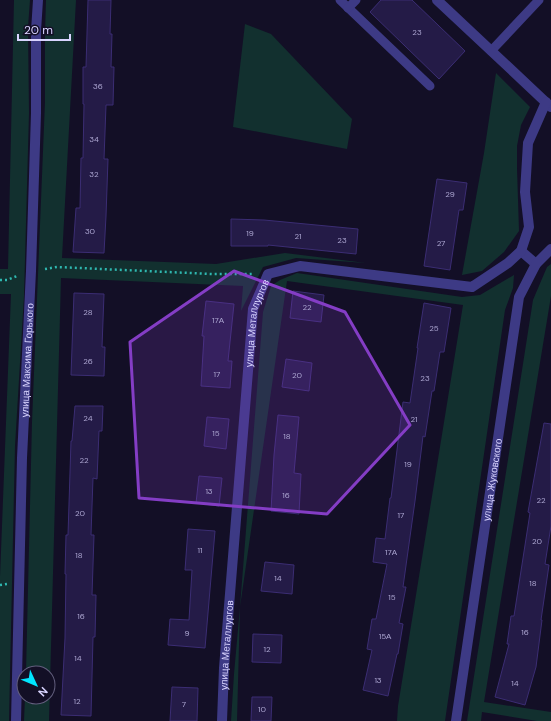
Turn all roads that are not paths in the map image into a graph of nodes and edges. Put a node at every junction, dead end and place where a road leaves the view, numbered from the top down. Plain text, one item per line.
1 (38, 0) edge
2 (340, 0) edge
3 (356, 0) edge
4 (437, 0) edge
5 (539, 0) edge
6 (348, 8) junction
7 (491, 51) junction
8 (430, 86) dead end
9 (548, 105) edge
10 (551, 249) edge
11 (521, 251) junction
12 (536, 264) junction
13 (16, 721) edge
14 (222, 721) edge
15 (456, 721) edge

1 - 13 street, улица Максима Горького
2 - 6 lane
3 - 6 lane
4 - 7 street
5 - 7 lane
6 - 8 lane
7 - 9 street
9 - 11 street, улица Металлургов
10 - 12 street, улица Жуковского
11 - 12 street
11 - 14 street, улица Металлургов
12 - 15 street, улица Жуковского

